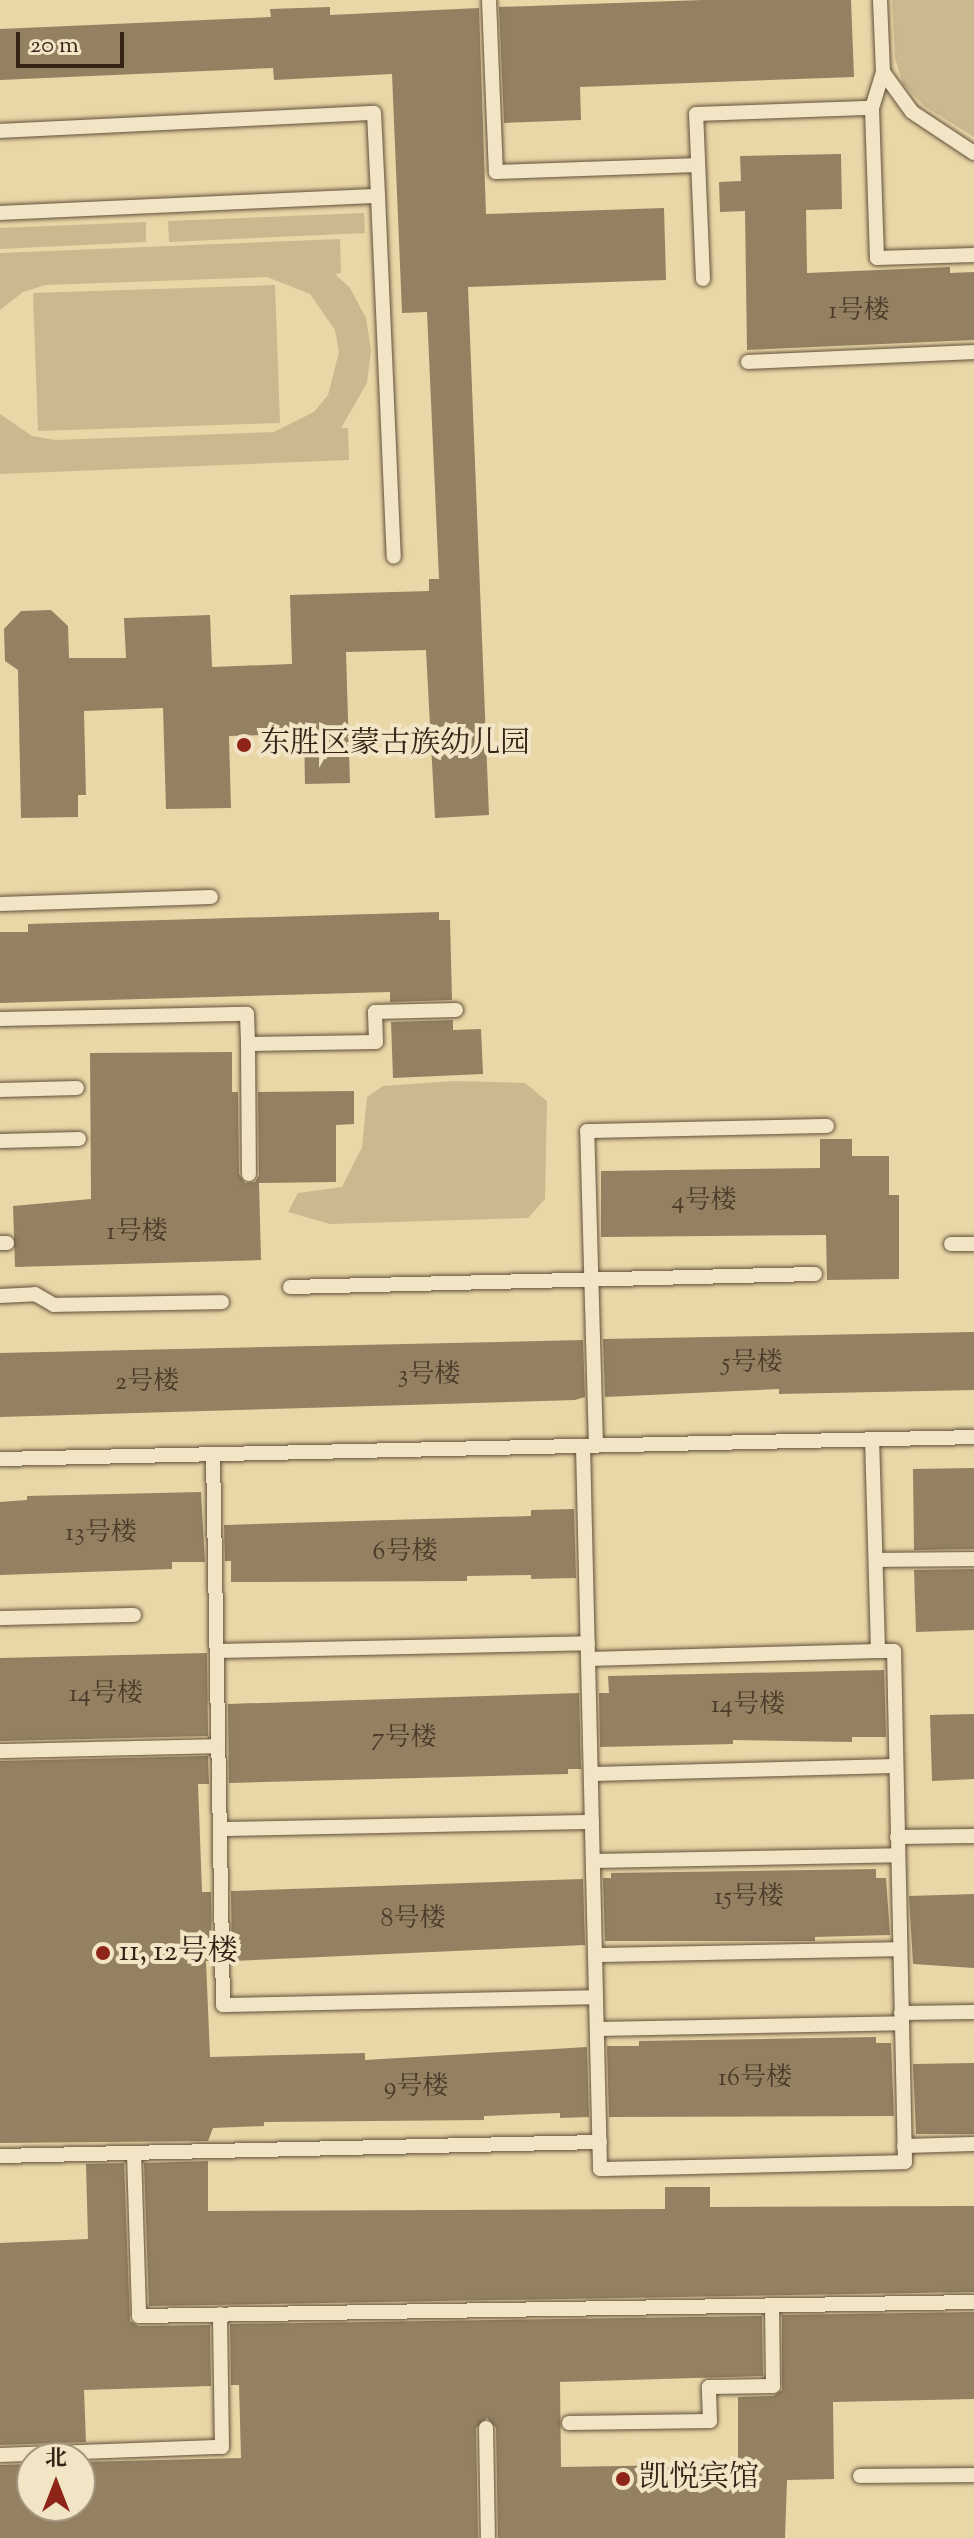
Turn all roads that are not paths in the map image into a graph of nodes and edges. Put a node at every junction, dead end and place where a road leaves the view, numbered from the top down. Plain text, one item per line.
1 (489, 0) edge
2 (880, 0) edge
3 (883, 72) junction
4 (872, 108) junction
5 (0, 131) edge
6 (974, 153) edge
7 (698, 165) junction
8 (378, 196) junction
9 (0, 213) edge
10 (974, 255) edge
11 (703, 279) dead end
12 (974, 352) edge
13 (748, 362) dead end
14 (394, 557) dead end
15 (211, 897) dead end
16 (0, 904) edge
17 (456, 1010) dead end
18 (0, 1019) edge
19 (248, 1044) junction
20 (77, 1088) dead end
21 (0, 1090) edge
22 (827, 1126) dead end
23 (79, 1139) dead end
24 (0, 1141) edge
25 (249, 1174) dead end
26 (951, 1244) dead end
27 (974, 1244) edge
28 (815, 1274) dead end
29 (592, 1281) junction
30 (290, 1287) dead end
31 (0, 1296) edge
32 (222, 1302) dead end
33 (974, 1437) edge
34 (872, 1440) junction
35 (590, 1446) junction
36 (213, 1454) junction
37 (0, 1459) edge
38 (974, 1559) edge
39 (876, 1560) junction
40 (134, 1615) dead end
41 (0, 1618) edge
42 (588, 1643) junction
43 (217, 1651) junction
44 (878, 1651) junction
45 (588, 1659) junction
46 (218, 1746) junction
47 (0, 1751) edge
48 (896, 1766) junction
49 (591, 1774) junction
50 (592, 1822) junction
51 (220, 1829) junction
52 (974, 1836) edge
53 (897, 1837) junction
54 (898, 1855) junction
55 (593, 1861) junction
56 (900, 1949) junction
57 (595, 1955) junction
58 (596, 1997) junction
59 (974, 2012) edge
60 (901, 2018) junction
61 (597, 2029) junction
62 (600, 2142) junction
63 (974, 2144) edge
64 (904, 2146) junction
65 (134, 2153) junction
66 (0, 2156) edge
67 (974, 2302) edge
68 (772, 2305) junction
69 (220, 2314) junction
70 (569, 2423) dead end
71 (486, 2428) dead end
72 (0, 2455) edge
73 (974, 2475) edge
74 (860, 2476) dead end
75 (488, 2538) edge

1 - 7 lane
2 - 3 lane
3 - 4 lane
3 - 6 lane
4 - 7 lane
4 - 10 lane
5 - 8 lane
7 - 11 lane
8 - 9 lane
8 - 14 lane
12 - 13 lane
15 - 16 lane
17 - 19 lane
18 - 19 lane
19 - 25 lane
20 - 21 lane
22 - 29 lane
23 - 24 lane
26 - 27 lane
28 - 29 lane
29 - 30 lane
29 - 35 lane
31 - 32 lane
33 - 34 lane
34 - 35 lane
34 - 39 lane
35 - 36 lane
35 - 42 lane
36 - 37 lane
36 - 43 lane
38 - 39 lane
39 - 44 lane
40 - 41 lane
42 - 43 lane
42 - 45 lane
43 - 46 lane
44 - 45 lane
44 - 48 lane
45 - 49 lane
46 - 47 lane
46 - 51 lane
48 - 49 lane
48 - 53 lane
49 - 50 lane
50 - 51 lane
50 - 55 lane
51 - 58 lane
52 - 53 lane
53 - 54 lane
54 - 55 lane
54 - 56 lane
55 - 57 lane
56 - 57 lane
56 - 60 lane
57 - 58 lane
58 - 61 lane
59 - 60 lane
60 - 61 lane
60 - 64 lane
61 - 62 lane
62 - 64 lane
62 - 65 lane
63 - 64 lane
65 - 66 lane
65 - 69 lane
67 - 68 lane
68 - 69 lane
68 - 70 lane
69 - 72 lane
71 - 75 lane
73 - 74 lane

